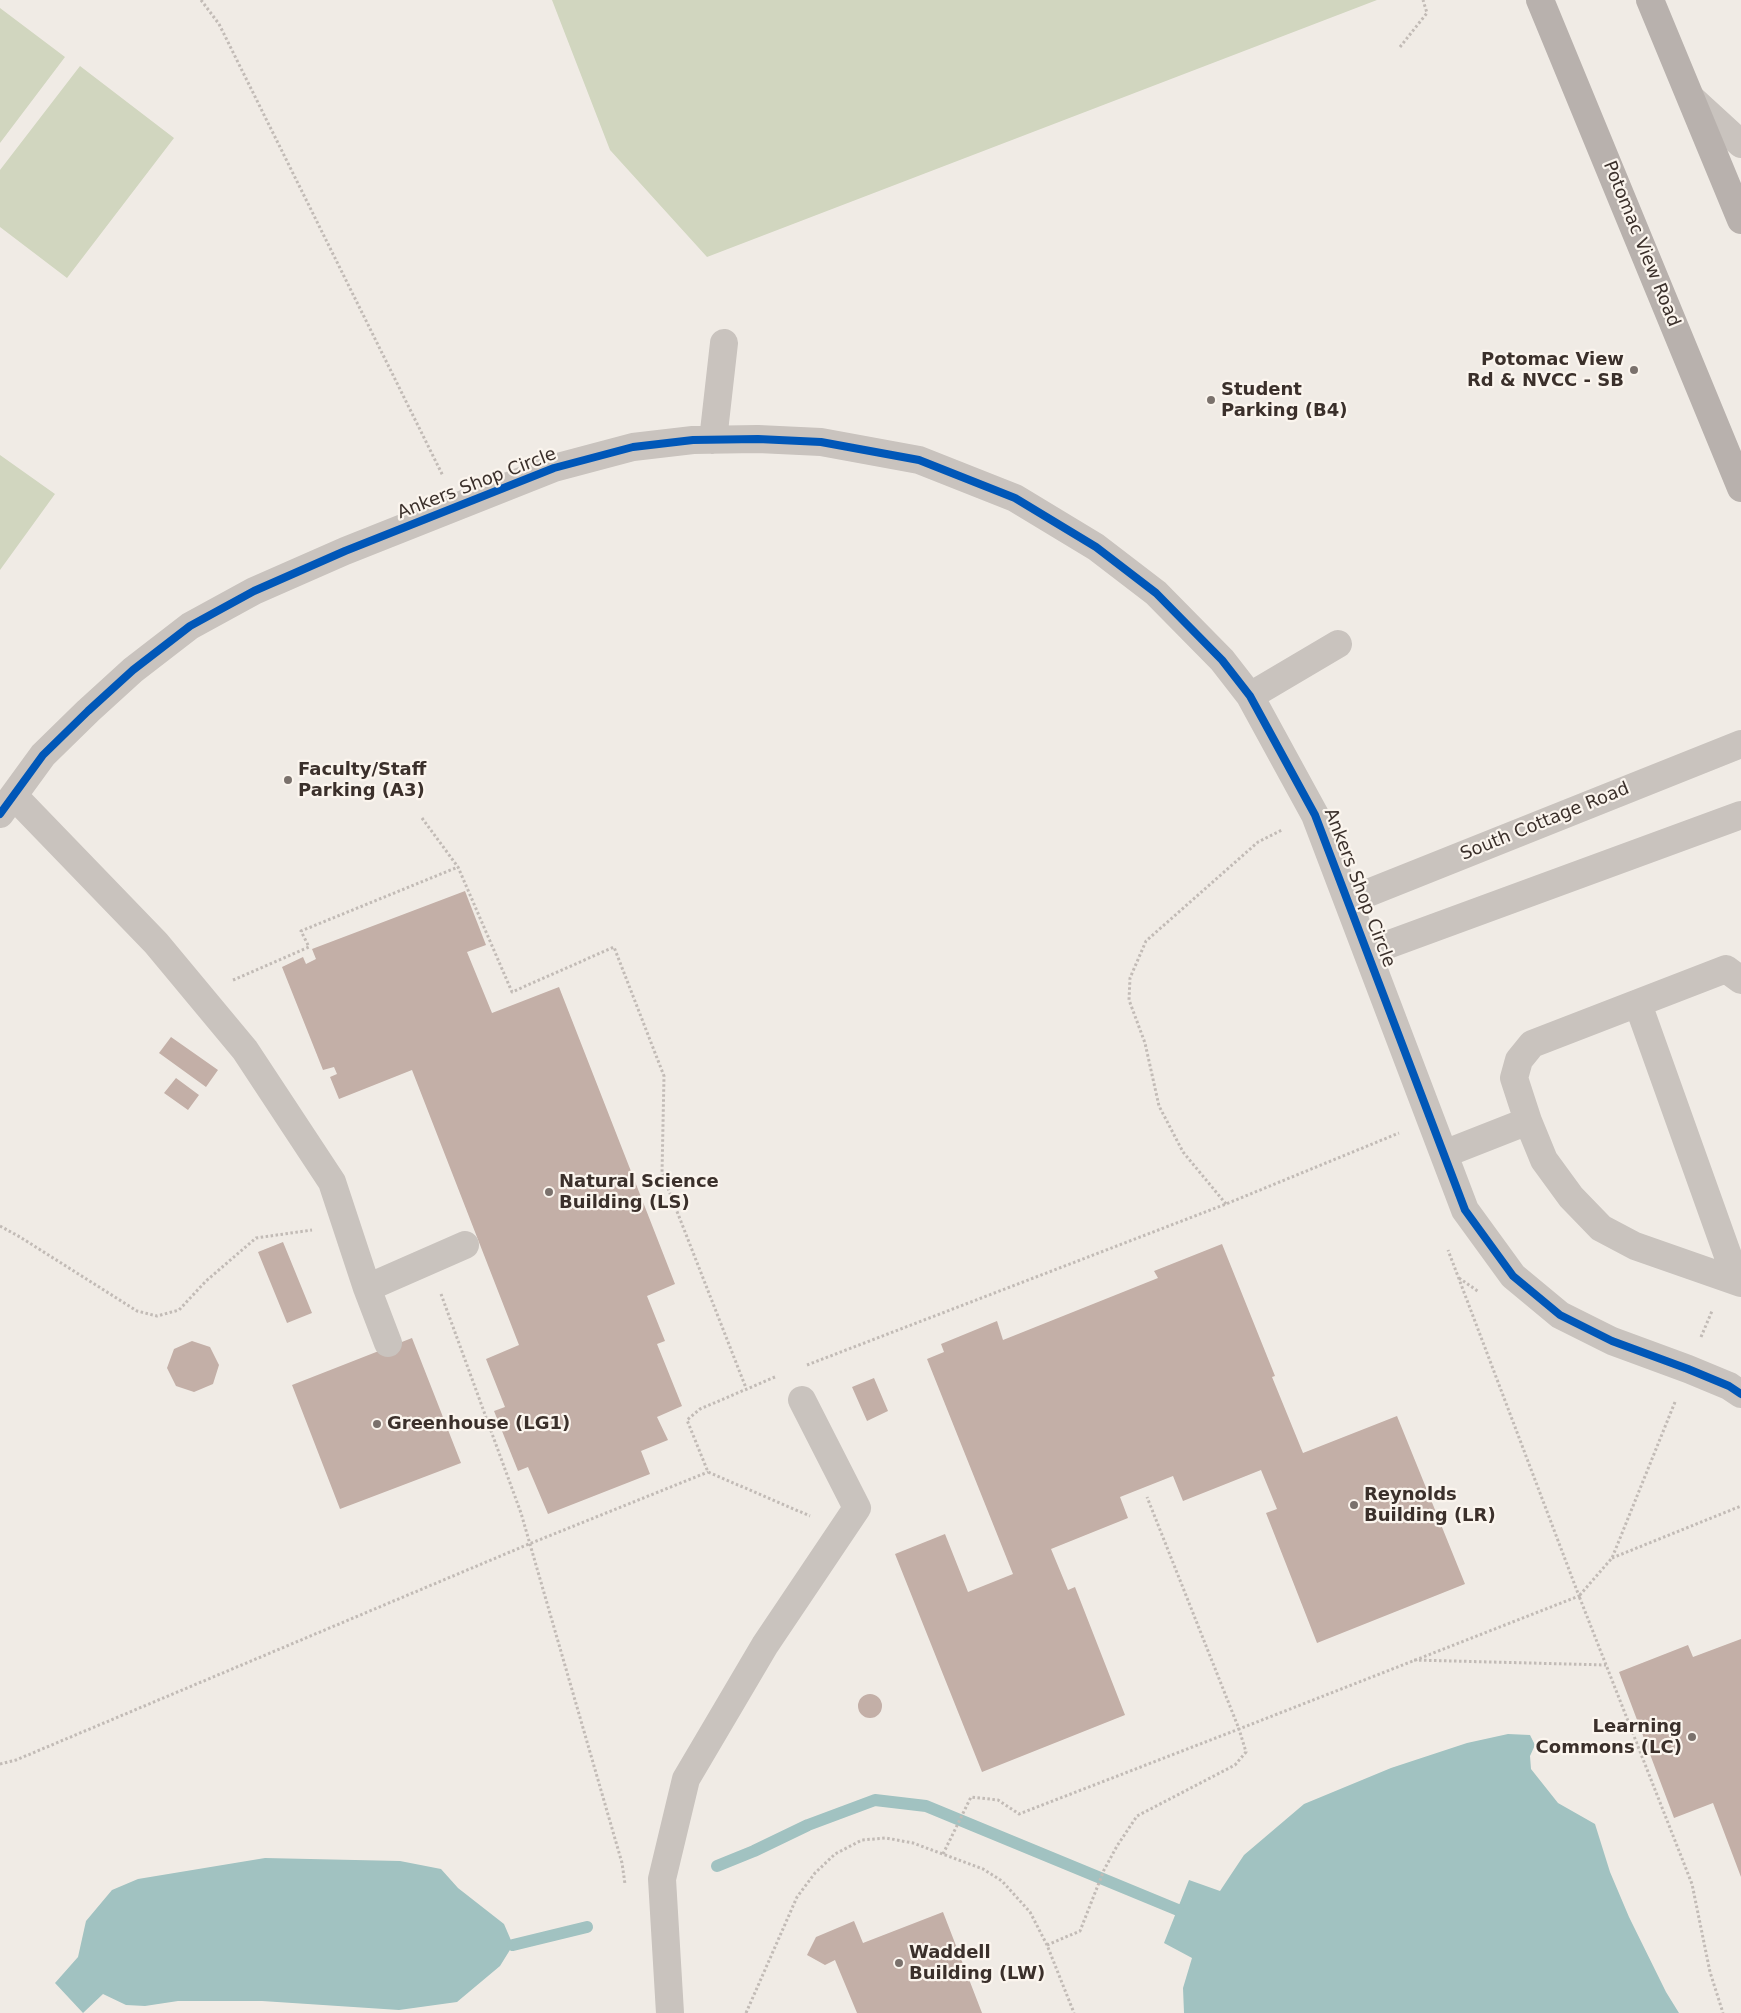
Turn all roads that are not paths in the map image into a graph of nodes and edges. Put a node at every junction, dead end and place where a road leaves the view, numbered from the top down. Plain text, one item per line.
1 (1540, 0) edge
2 (1650, 0) edge
3 (1692, 99) junction
4 (1741, 144) edge
5 (1741, 220) edge
6 (724, 343) dead end
7 (713, 440) junction
8 (1741, 488) edge
9 (1338, 644) dead end
10 (1250, 696) junction
11 (1741, 744) edge
12 (7, 805) edge
13 (1741, 815) edge
14 (1348, 901) junction
15 (1368, 952) junction
16 (1741, 980) edge
17 (1638, 1004) junction
18 (1528, 1121) junction
19 (1444, 1154) junction
20 (465, 1245) dead end
21 (1739, 1282) edge
22 (367, 1288) junction
23 (388, 1343) dead end
24 (1741, 1394) edge
25 (802, 1400) dead end
26 (670, 2013) edge

1 - 8 main road, Potomac View Road
2 - 3 main road
3 - 4 street
3 - 5 main road
6 - 7 street
7 - 10 street, Ankers Shop Circle
7 - 12 street, Ankers Shop Circle
9 - 10 street
10 - 14 street, Ankers Shop Circle
11 - 14 street, South Cottage Road
12 - 22 street
13 - 15 street
14 - 15 street, Ankers Shop Circle
15 - 19 street, Ankers Shop Circle
16 - 17 street
17 - 18 street
17 - 21 street
18 - 19 street
18 - 21 street
19 - 24 street, Ankers Shop Circle
20 - 22 street
22 - 23 street
25 - 26 street

